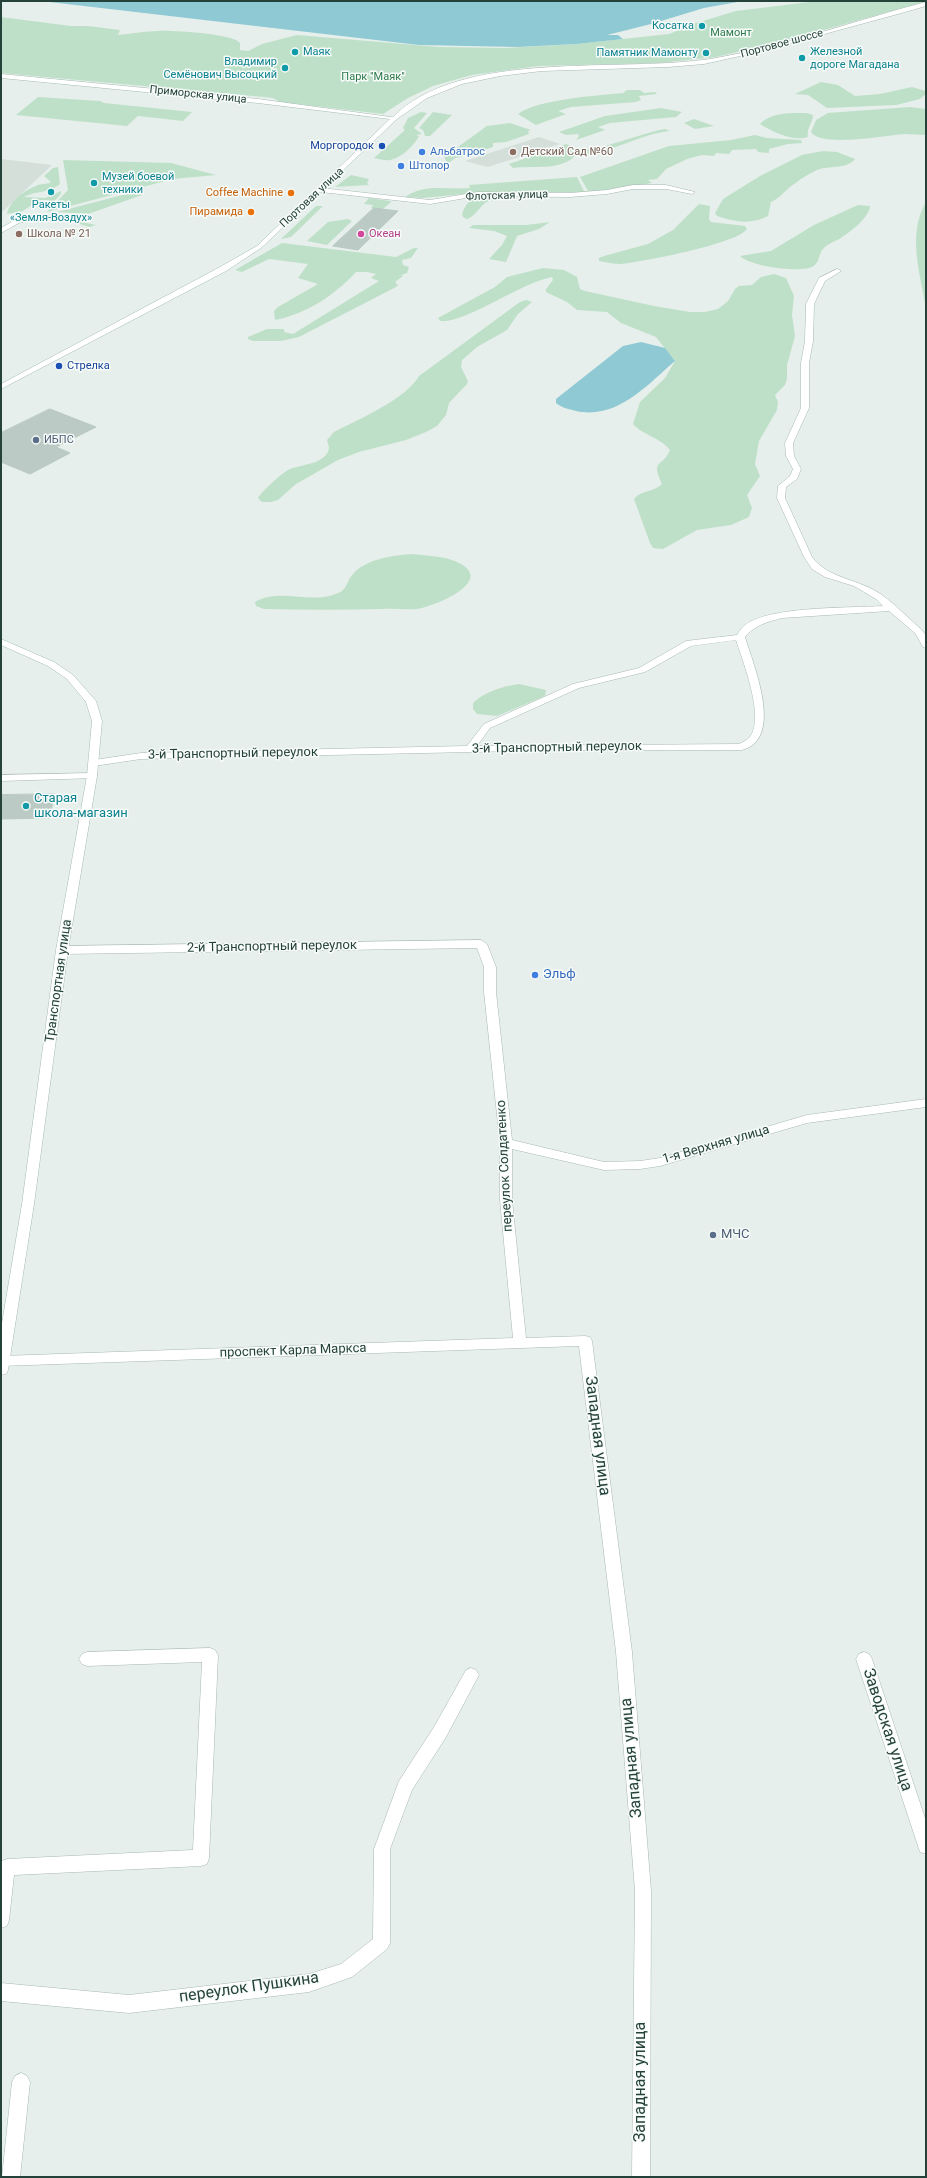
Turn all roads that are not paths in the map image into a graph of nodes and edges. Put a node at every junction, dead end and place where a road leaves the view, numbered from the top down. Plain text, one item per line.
1 (926, 4) edge
2 (634, 66) joint
3 (1, 76) edge
4 (395, 118) junction
5 (321, 190) junction
6 (692, 192) dead end
7 (36, 217) dead end
8 (1, 231) edge
9 (837, 271) dead end
10 (1, 387) edge
11 (891, 608) junction
12 (740, 637) junction
13 (1, 642) edge
14 (926, 645) edge
15 (470, 749) junction
16 (94, 763) junction
17 (92, 776) junction
18 (1, 778) edge
19 (481, 944) joint
20 (62, 950) junction
21 (926, 1103) edge
22 (506, 1143) junction
23 (585, 1341) joint
24 (520, 1343) junction
25 (1, 1364) edge
26 (87, 1659) dead end
27 (864, 1659) dead end
28 (470, 1675) dead end
29 (926, 1846) edge
30 (1, 1920) edge
31 (1, 1992) edge
32 (21, 2082) dead end
33 (11, 2177) edge
34 (641, 2177) edge

1 - 2 street, Портовое шоссе
2 - 4 street, Портовая улица
3 - 4 street, Приморская улица
4 - 5 street, Портовая улица
5 - 6 street, Флотская улица
5 - 10 street, Портовая улица
7 - 8 street
9 - 11 street
11 - 12 street
11 - 14 street
12 - 15 street
12 - 15 street, 3-й Транспортный переулок
13 - 16 street, Транспортная улица
15 - 16 street, 3-й Транспортный переулок
16 - 17 street, Транспортная улица
17 - 18 street
17 - 20 street, Транспортная улица
19 - 20 street, 2-й Транспортный переулок
19 - 22 street, переулок Солдатенко
20 - 25 street, Транспортная улица
21 - 22 street, 1-я Верхняя улица
22 - 24 street, переулок Солдатенко
23 - 24 street, проспект Карла Маркса
23 - 34 street, Западная улица
24 - 25 street, проспект Карла Маркса
26 - 30 street
27 - 29 street, Заводская улица
28 - 31 street, переулок Пушкина
32 - 33 street

